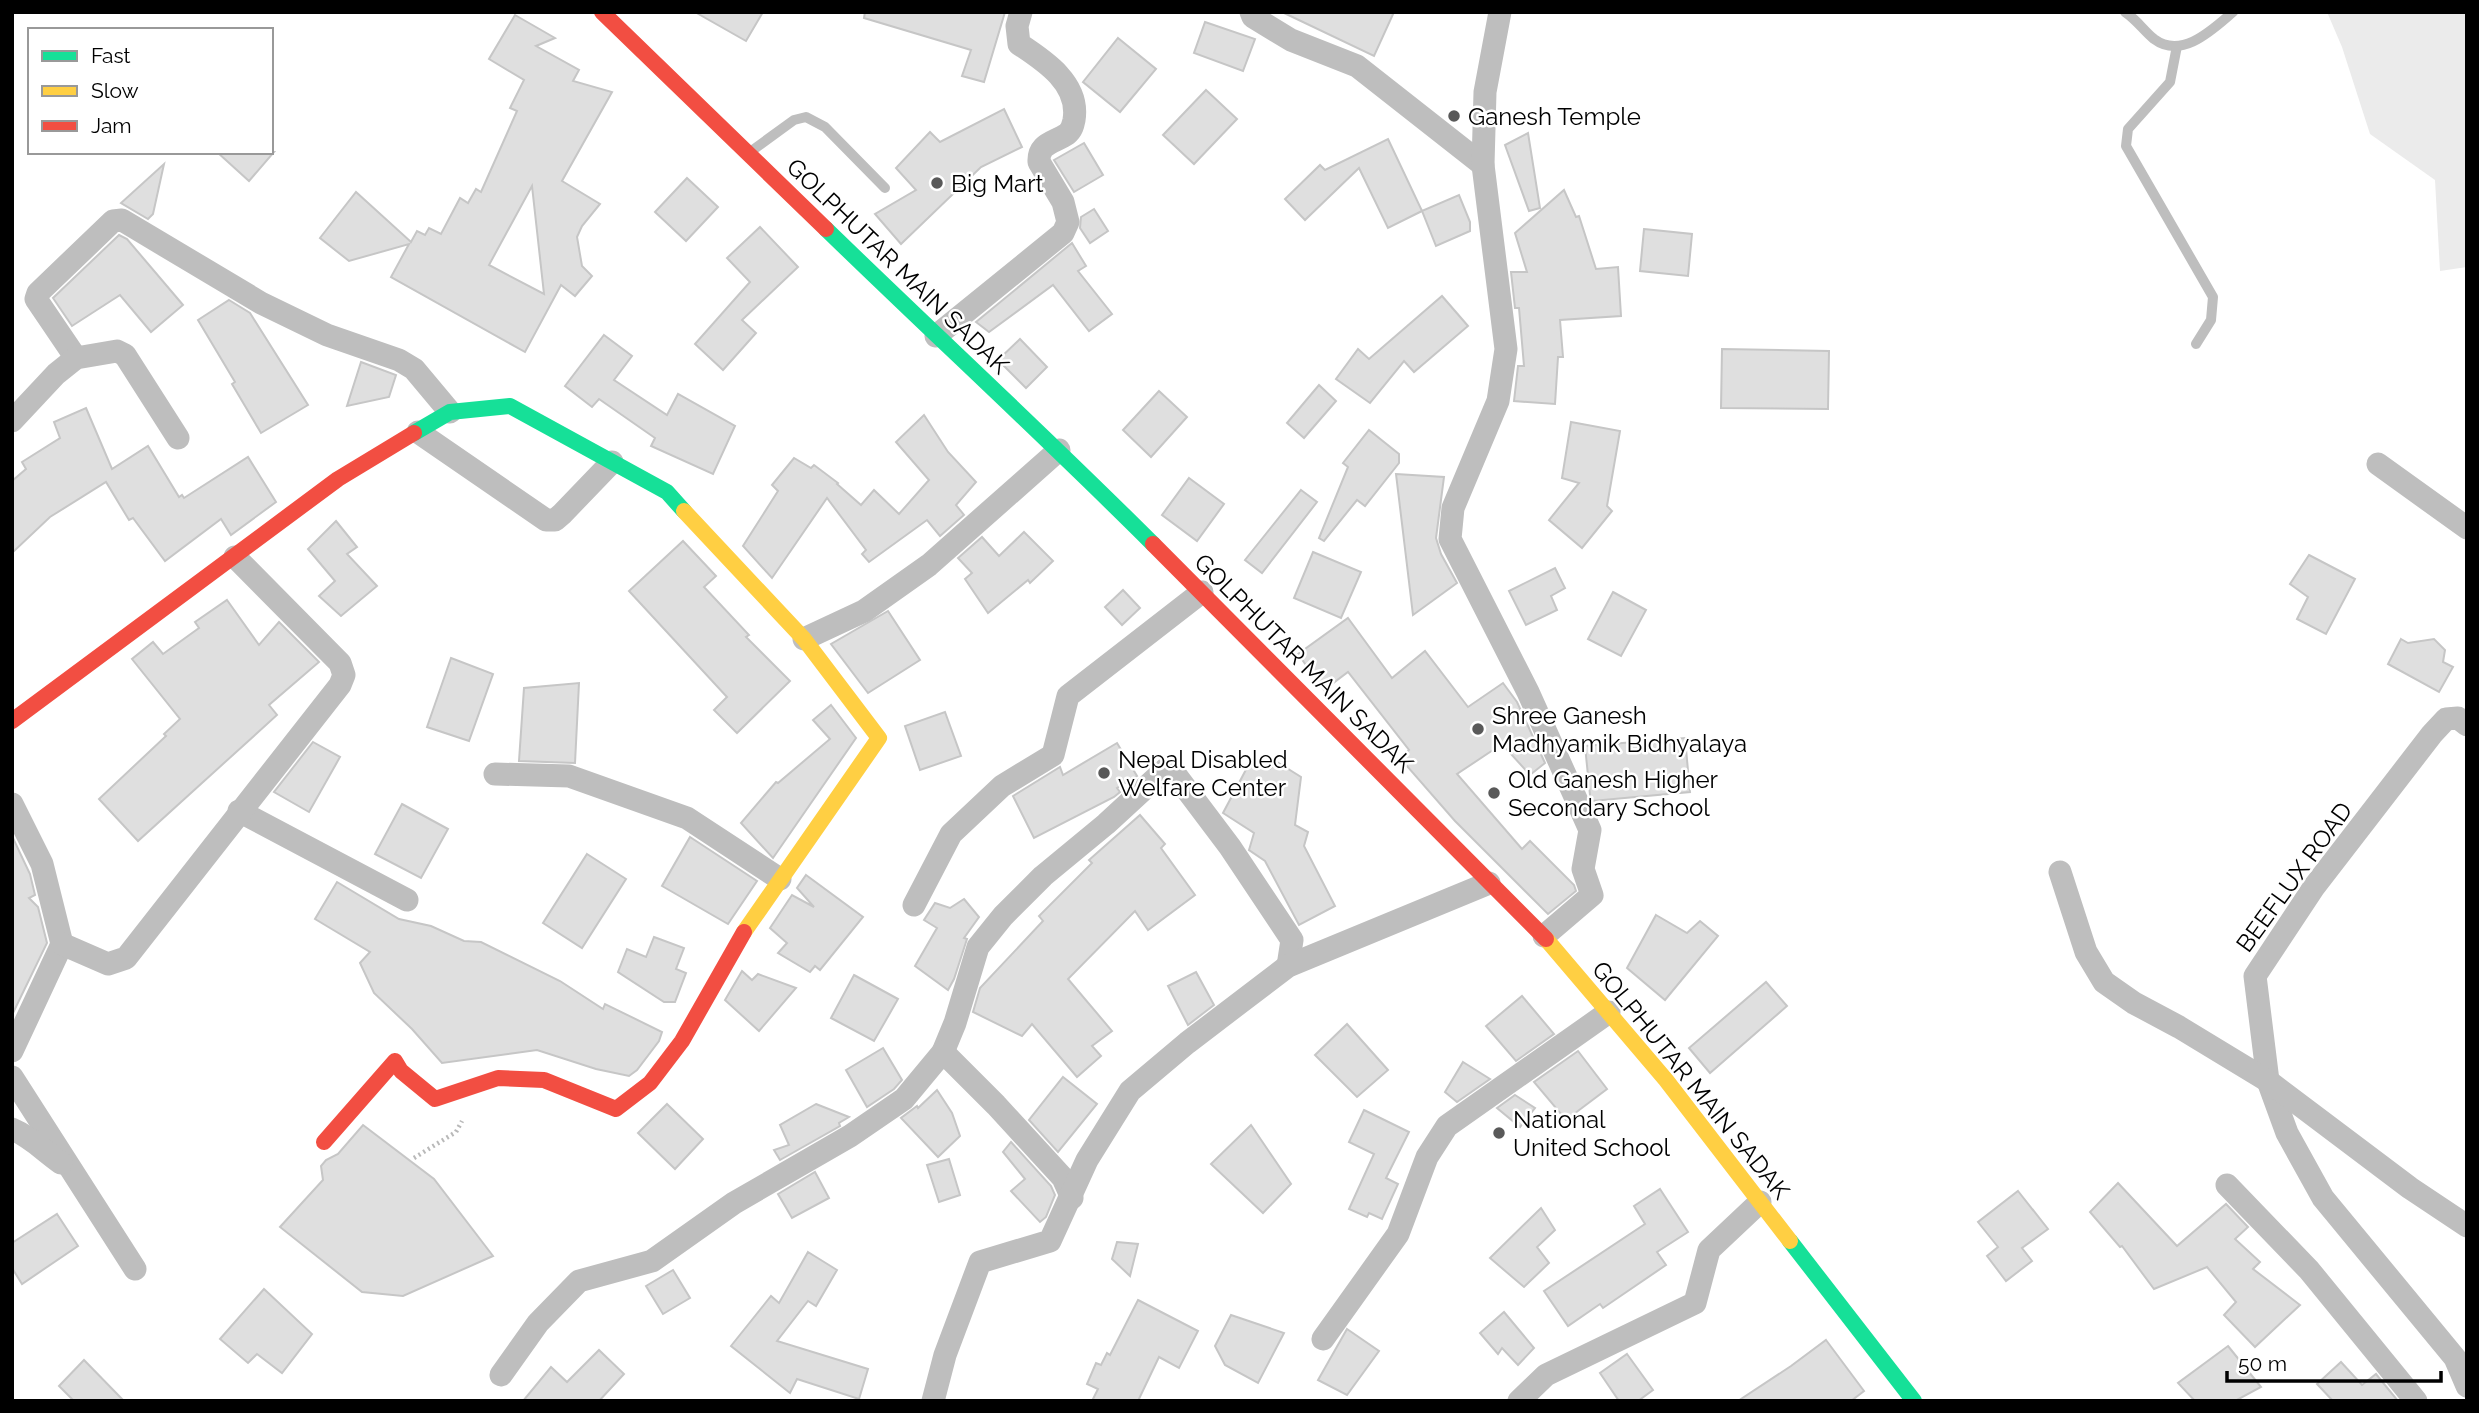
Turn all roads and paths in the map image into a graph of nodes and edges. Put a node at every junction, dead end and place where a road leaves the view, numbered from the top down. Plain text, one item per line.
1 (602, 12) edge
2 (1021, 12) edge
3 (1251, 12) edge
4 (1500, 12) edge
5 (2126, 12) edge
6 (2233, 12) edge
7 (2177, 46) junction
8 (748, 153) junction
9 (1483, 164) junction
10 (886, 188) dead end
11 (936, 337) junction
12 (2196, 344) dead end
13 (76, 358) junction
14 (450, 412) junction
15 (12, 421) edge
16 (418, 432) junction
17 (178, 438) dead end
18 (1059, 450) junction
19 (612, 462) junction
20 (2378, 464) dead end
21 (2467, 528) edge
22 (235, 557) junction
23 (1202, 592) junction
24 (804, 639) junction
25 (2464, 716) edge
26 (12, 721) edge
27 (495, 774) dead end
28 (12, 804) edge
29 (239, 811) junction
30 (2060, 872) dead end
31 (780, 878) junction
32 (1489, 883) junction
33 (407, 900) dead end
34 (914, 905) dead end
35 (1544, 936) junction
36 (62, 944) junction
37 (1288, 966) junction
38 (1609, 1013) junction
39 (12, 1051) edge
40 (943, 1052) junction
41 (12, 1077) edge
42 (2268, 1081) junction
43 (12, 1129) edge
44 (324, 1142) dead end
45 (72, 1170) junction
46 (2227, 1185) dead end
47 (1072, 1198) junction
48 (1760, 1202) junction
49 (2467, 1226) edge
50 (135, 1269) dead end
51 (1323, 1339) dead end
52 (501, 1375) dead end
53 (2467, 1388) edge
54 (933, 1401) edge
55 (1519, 1401) edge
56 (1914, 1401) edge
57 (2416, 1401) edge
58 (2464, 1401) edge

1 - 8 main road, GOLPHUTAR MAIN SADAK
2 - 11 street
3 - 9 street
4 - 9 street
5 - 7 lane
6 - 7 lane
7 - 12 lane
8 - 10 lane
8 - 11 main road, GOLPHUTAR MAIN SADAK
9 - 35 street
11 - 18 main road, GOLPHUTAR MAIN SADAK
13 - 14 street
13 - 15 street
13 - 17 street
14 - 16 main road
14 - 19 main road
16 - 19 street
16 - 22 main road
18 - 23 main road, GOLPHUTAR MAIN SADAK
18 - 24 street
19 - 24 main road
20 - 21 street
22 - 26 main road
22 - 29 street
23 - 32 main road, GOLPHUTAR MAIN SADAK
23 - 34 street
24 - 31 main road
25 - 42 street, BEEFLUX ROAD
27 - 31 street
28 - 36 street
29 - 33 street
29 - 36 street
30 - 42 street
31 - 44 main road
32 - 35 main road, GOLPHUTAR MAIN SADAK
32 - 37 street
35 - 38 main road, GOLPHUTAR MAIN SADAK
36 - 39 street
37 - 40 street
37 - 47 street
38 - 48 main road, GOLPHUTAR MAIN SADAK
38 - 51 street
40 - 47 street
40 - 52 street
41 - 45 street
42 - 49 street
42 - 53 street, BEEFLUX ROAD
43 - 45 street
45 - 50 street
46 - 57 street
47 - 54 street
48 - 55 street
48 - 56 main road, GOLPHUTAR MAIN SADAK
53 - 58 street, BEEFLUX ROAD

